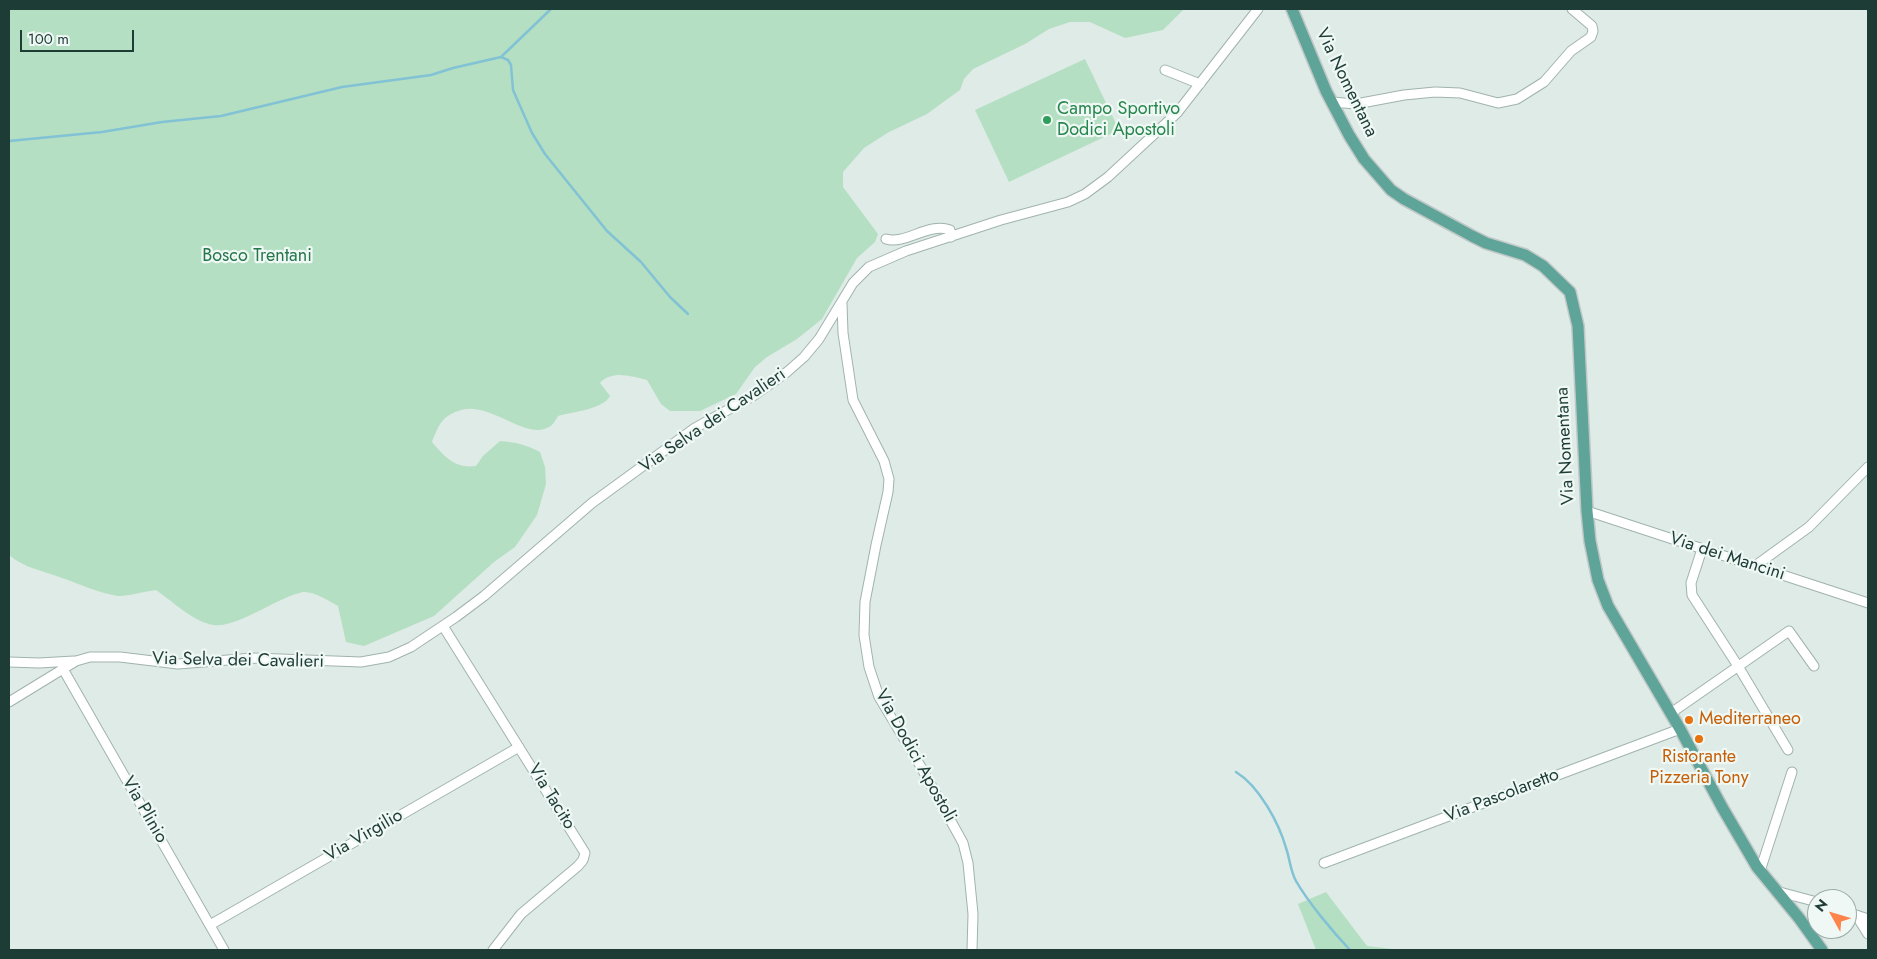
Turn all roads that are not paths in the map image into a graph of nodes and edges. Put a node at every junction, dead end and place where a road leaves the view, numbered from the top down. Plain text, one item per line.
1 (1258, 9) edge
2 (1292, 9) edge
3 (1572, 9) edge
4 (1165, 70) dead end
5 (1200, 84) junction
6 (1332, 102) junction
7 (951, 237) junction
8 (886, 239) dead end
9 (842, 301) junction
10 (1868, 467) edge
11 (1587, 511) junction
12 (1702, 549) junction
13 (1755, 566) junction
14 (1868, 603) edge
15 (443, 626) junction
16 (76, 661) junction
17 (9, 662) edge
18 (1738, 666) junction
19 (1814, 666) dead end
20 (64, 669) junction
21 (9, 702) edge
22 (1671, 713) junction
23 (1680, 729) junction
24 (519, 747) junction
25 (1788, 750) dead end
26 (1792, 772) dead end
27 (1324, 863) dead end
28 (1760, 871) junction
29 (1776, 890) junction
30 (1807, 899) edge
31 (1857, 921) edge
32 (210, 925) junction
33 (1868, 934) edge
34 (224, 950) edge
35 (493, 950) edge
36 (972, 950) edge
37 (1822, 950) edge

1 - 5 street, Via Selva dei Cavalieri
2 - 6 main road, Via Nomentana
3 - 6 street
4 - 5 street
5 - 7 street, Via Selva dei Cavalieri
6 - 11 main road, Via Nomentana
7 - 8 street
7 - 9 street, Via Selva dei Cavalieri
9 - 15 street, Via Selva dei Cavalieri
9 - 36 street, Via Dodici Apostoli
10 - 13 street
11 - 12 street, Via dei Mancini
11 - 22 main road, Via Nomentana
12 - 13 street, Via dei Mancini
12 - 18 street
13 - 14 street, Via dei Mancini
15 - 16 street, Via Selva dei Cavalieri
15 - 24 street, Via Tacito
16 - 17 street
16 - 20 street, Via Selva dei Cavalieri
18 - 19 street
18 - 22 street
18 - 25 street
20 - 21 street, Via Selva dei Cavalieri
20 - 32 street, Via Plinio
22 - 23 main road, Via Nomentana
23 - 27 street, Via Pascolaretto
23 - 28 main road, Via Nomentana
24 - 32 street, Via Virgilio
24 - 35 street, Via Tacito
26 - 28 street
28 - 29 main road, Via Nomentana
29 - 30 street
29 - 37 main road, Via Nomentana
31 - 33 street
32 - 34 street, Via Plinio

